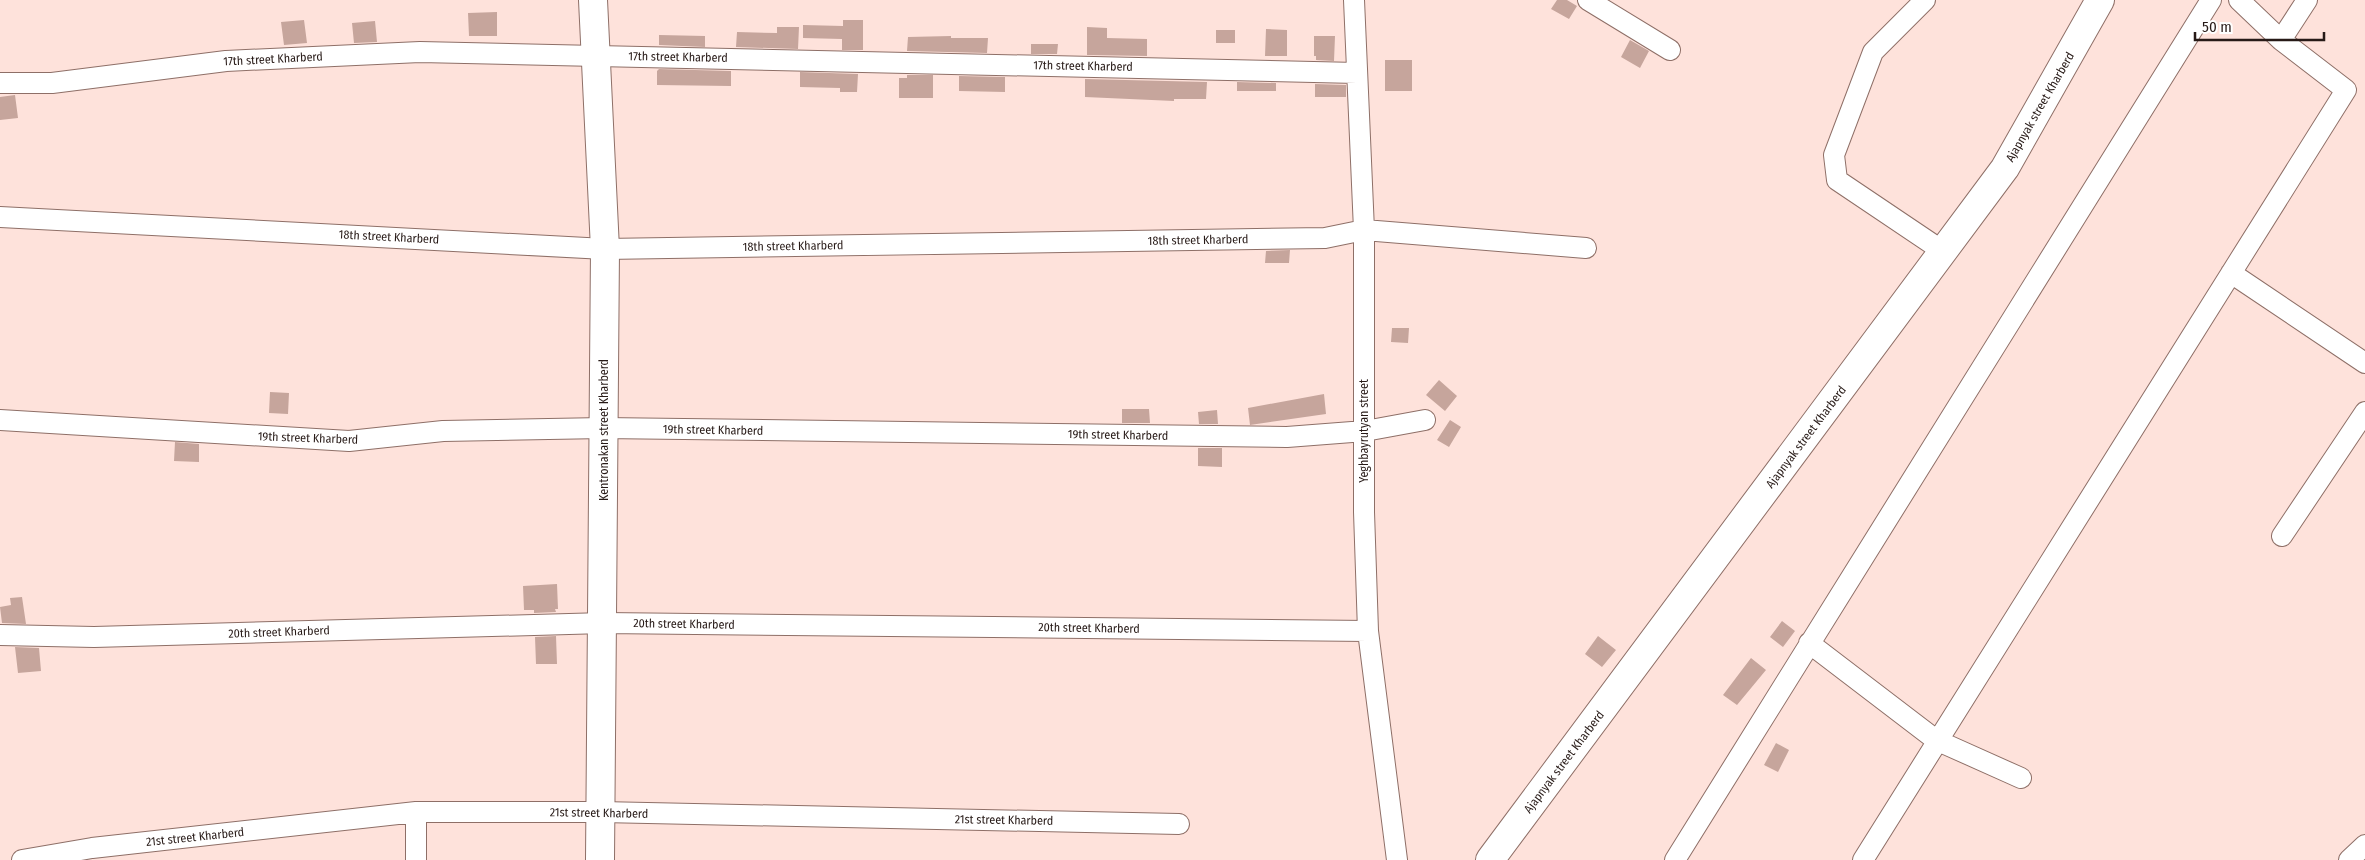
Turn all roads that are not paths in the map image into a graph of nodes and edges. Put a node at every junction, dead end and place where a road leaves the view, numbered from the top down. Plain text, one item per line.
1 (593, 0) edge
2 (1354, 0) edge
3 (1588, 0) edge
4 (1925, 0) edge
5 (2100, 0) edge
6 (2211, 0) edge
7 (2239, 0) edge
8 (2306, 0) edge
9 (2281, 40) junction
10 (1670, 50) dead end
11 (597, 55) junction
12 (1357, 72) junction
13 (0, 83) edge
14 (0, 217) edge
15 (1364, 230) junction
16 (1586, 248) dead end
17 (605, 249) junction
18 (1944, 252) junction
19 (2231, 272) junction
20 (2365, 363) edge
21 (2365, 412) edge
22 (0, 420) edge
23 (1425, 420) dead end
24 (604, 428) junction
25 (1365, 431) junction
26 (2282, 536) dead end
27 (604, 623) junction
28 (1368, 631) junction
29 (0, 635) edge
30 (1809, 643) junction
31 (1936, 740) junction
32 (2021, 778) dead end
33 (416, 812) junction
34 (601, 812) junction
35 (1179, 824) dead end
36 (2365, 845) edge
37 (22, 860) edge
38 (416, 860) edge
39 (600, 860) edge
40 (1397, 860) edge
41 (1490, 860) edge
42 (1674, 860) edge
43 (1863, 860) edge
44 (2349, 860) edge

1 - 11 street, Kentronakan street Kharberd
2 - 12 street, Yeghbayrutyan street
3 - 10 street
4 - 18 street
5 - 18 street, Ajapnyak street Kharberd
6 - 30 street
7 - 9 street
8 - 9 street
9 - 19 street
11 - 12 street, 17th street Kharberd
11 - 13 street, 17th street Kharberd
11 - 17 street, Kentronakan street Kharberd
12 - 15 street, Yeghbayrutyan street
14 - 17 street, 18th street Kharberd
15 - 16 street, 18th street Kharberd
15 - 17 street, 18th street Kharberd
15 - 25 street, Yeghbayrutyan street
17 - 24 street, Kentronakan street Kharberd
18 - 41 street, Ajapnyak street Kharberd
19 - 20 street
19 - 31 street
21 - 26 street
22 - 24 street, 19th street Kharberd
23 - 25 street, 19th street Kharberd
24 - 25 street, 19th street Kharberd
24 - 27 street, Kentronakan street Kharberd
25 - 28 street, Yeghbayrutyan street
27 - 28 street, 20th street Kharberd
27 - 29 street, 20th street Kharberd
27 - 34 street, Kentronakan street Kharberd
28 - 40 street, Yeghbayrutyan street
30 - 31 street
30 - 42 street
31 - 32 street
31 - 43 street
33 - 34 street, 21st street Kharberd
33 - 37 street, 21st street Kharberd
33 - 38 street
34 - 35 street, 21st street Kharberd
34 - 39 street, Kentronakan street Kharberd
36 - 44 street

